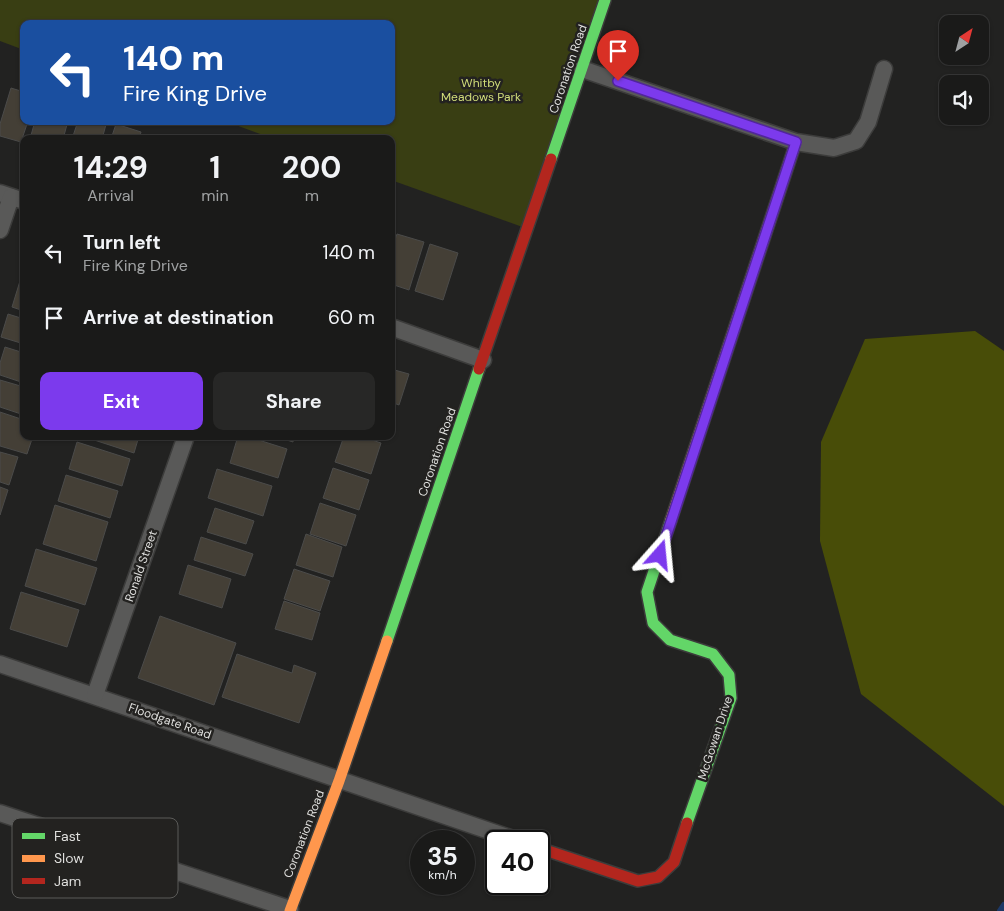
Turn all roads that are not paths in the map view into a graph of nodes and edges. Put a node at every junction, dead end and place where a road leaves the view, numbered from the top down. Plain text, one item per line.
1 (605, 0) edge
2 (582, 69) junction
3 (884, 69) dead end
4 (796, 142) junction
5 (12, 197) edge
6 (0, 230) edge
7 (395, 328) edge
8 (483, 360) junction
9 (185, 440) edge
10 (0, 664) edge
11 (95, 695) junction
12 (339, 781) junction
13 (0, 813) edge
14 (15, 818) edge
15 (486, 830) edge
16 (550, 852) edge
17 (178, 873) edge
18 (290, 910) edge

1 - 2 street, Coronation Road
2 - 4 street
2 - 8 street, Coronation Road
3 - 4 street
4 - 16 street, McGowan Drive
5 - 6 street
7 - 8 street
8 - 12 street, Coronation Road
9 - 11 street, Ronald Street
10 - 11 street, Floodgate Road
11 - 12 street, Floodgate Road
12 - 15 street
12 - 18 street, Coronation Road
13 - 14 street
17 - 18 street

